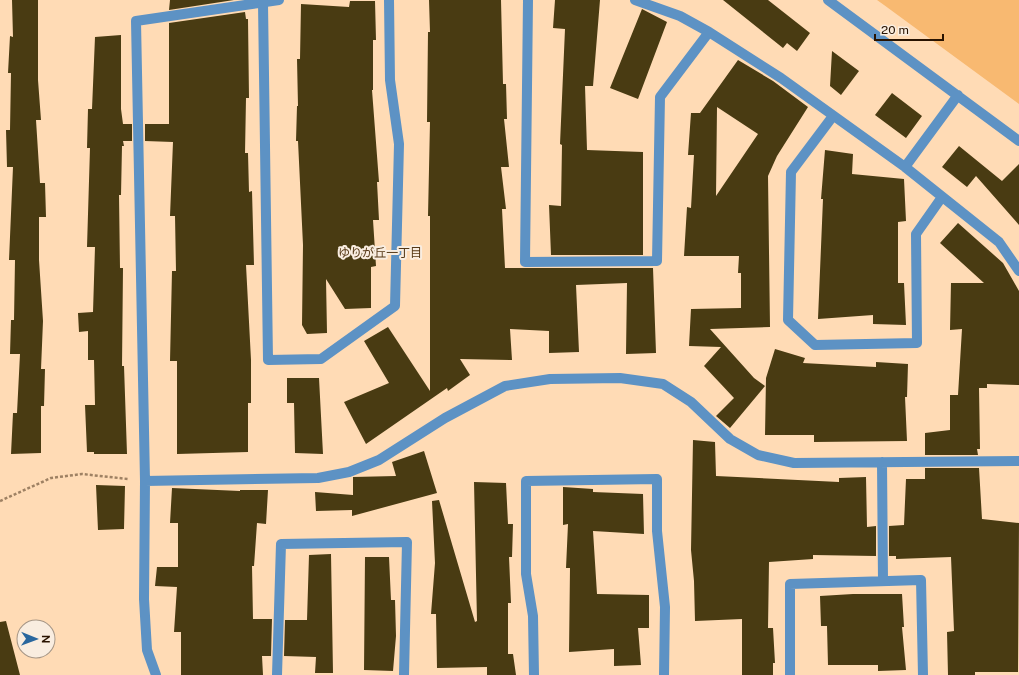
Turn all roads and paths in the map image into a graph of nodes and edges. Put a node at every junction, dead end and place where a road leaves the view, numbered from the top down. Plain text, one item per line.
1 (279, 0) edge
2 (389, 0) edge
3 (528, 0) edge
4 (635, 0) edge
5 (828, 0) edge
6 (263, 2) junction
7 (709, 32) junction
8 (958, 95) junction
9 (833, 116) junction
10 (1019, 141) edge
11 (905, 167) junction
12 (942, 197) junction
13 (1019, 271) edge
14 (1019, 461) edge
15 (882, 462) junction
16 (145, 481) junction
17 (0, 501) edge
18 (883, 581) junction
19 (156, 675) edge
20 (277, 675) edge
21 (404, 675) edge
22 (534, 675) edge
23 (664, 675) edge
24 (790, 675) edge
25 (923, 675) edge

1 - 6 street
2 - 6 street
3 - 7 street
4 - 7 street
5 - 8 street
6 - 16 street
7 - 9 street
8 - 10 street
8 - 11 street
9 - 11 street
9 - 12 street
11 - 12 street
12 - 13 street
14 - 15 street
15 - 16 street
15 - 18 street
16 - 17 path
16 - 19 street
18 - 24 street
18 - 25 street
20 - 21 street
22 - 23 street

